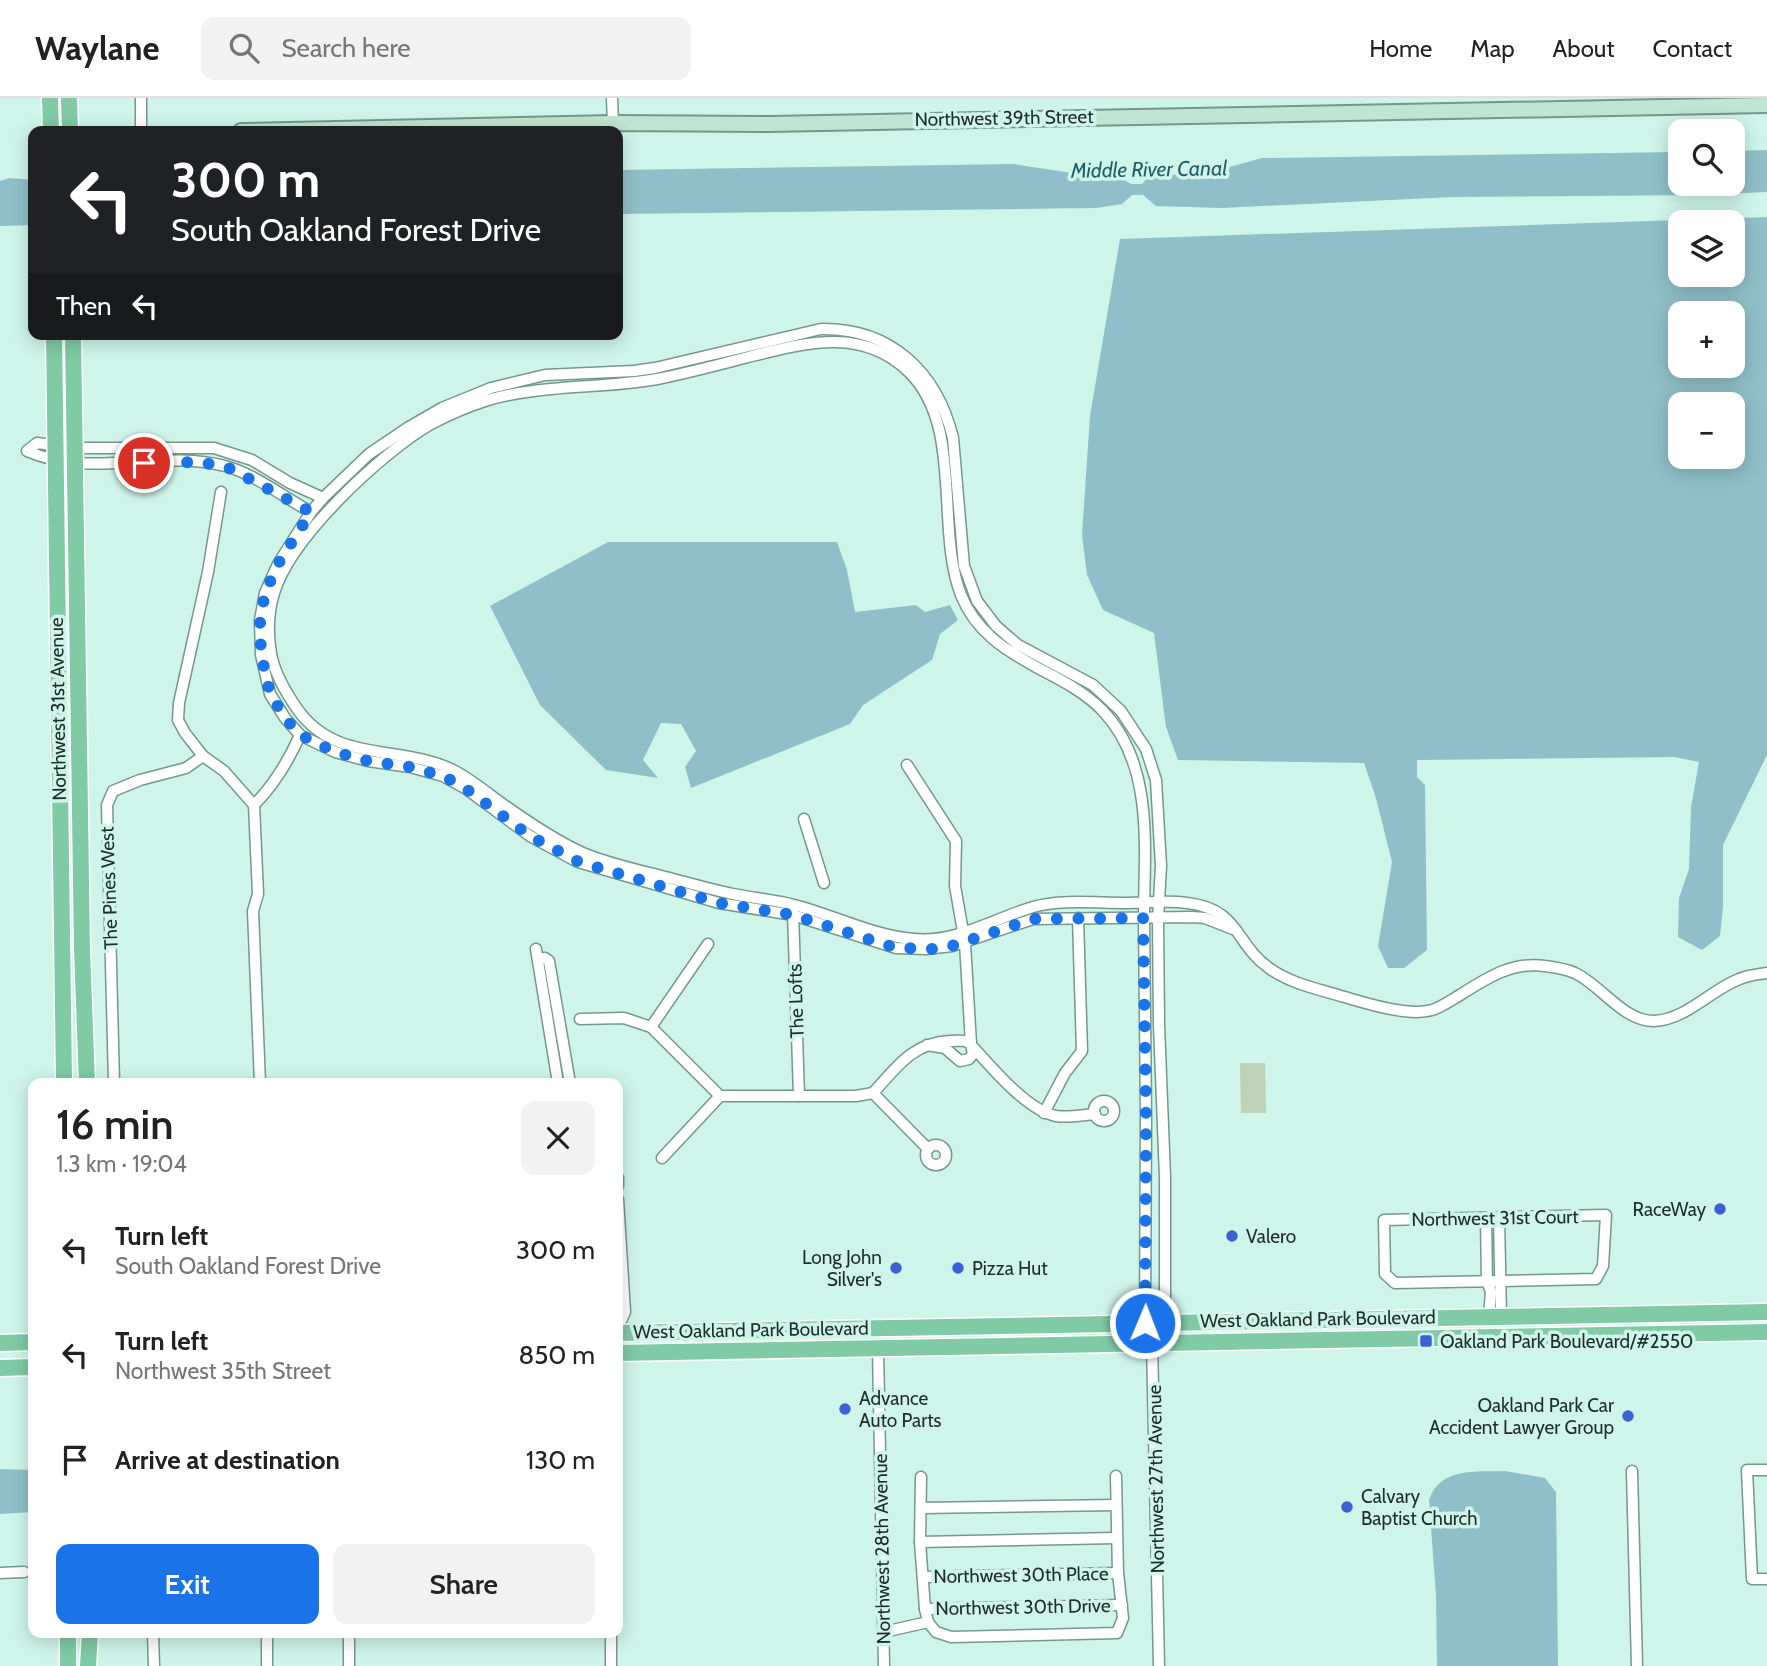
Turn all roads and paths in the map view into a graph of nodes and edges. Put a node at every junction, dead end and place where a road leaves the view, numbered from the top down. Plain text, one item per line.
1 (50, 98) edge
2 (69, 98) edge
3 (141, 98) edge
4 (612, 98) edge
5 (1767, 105) edge
6 (613, 123) junction
7 (51, 126) edge
8 (70, 126) edge
9 (141, 126) edge
10 (474, 126) edge
11 (54, 340) edge
12 (73, 340) edge
13 (56, 452) junction
14 (75, 456) junction
15 (221, 492) dead end
16 (324, 498) junction
17 (311, 512) junction
18 (300, 735) junction
19 (203, 756) junction
20 (907, 765) dead end
21 (254, 805) junction
22 (804, 819) dead end
23 (570, 852) junction
24 (824, 883) dead end
25 (1160, 902) junction
26 (1143, 903) junction
27 (793, 910) junction
28 (1078, 918) junction
29 (1143, 918) junction
30 (1158, 919) junction
31 (1239, 933) junction
32 (964, 938) junction
33 (708, 944) dead end
34 (1767, 973) edge
35 (580, 1019) dead end
36 (650, 1027) junction
37 (927, 1045) junction
38 (967, 1046) junction
39 (952, 1052) junction
40 (64, 1078) edge
41 (86, 1078) edge
42 (114, 1078) edge
43 (260, 1078) edge
44 (557, 1078) edge
45 (569, 1078) edge
46 (873, 1093) junction
47 (720, 1096) junction
48 (799, 1096) junction
49 (1044, 1113) junction
50 (1095, 1114) dead end
51 (928, 1149) dead end
52 (662, 1158) dead end
53 (1486, 1217) junction
54 (1499, 1217) junction
55 (623, 1280) edge
56 (1500, 1281) junction
57 (1487, 1282) junction
58 (1767, 1312) edge
59 (1521, 1316) junction
60 (623, 1317) edge
61 (1495, 1317) junction
62 (1145, 1323) junction
63 (1166, 1323) junction
64 (898, 1328) junction
65 (873, 1329) junction
66 (623, 1331) edge
67 (1767, 1332) edge
68 (1474, 1337) junction
69 (1500, 1337) junction
70 (28, 1342) edge
71 (0, 1343) edge
72 (1152, 1343) junction
73 (878, 1348) junction
74 (842, 1349) junction
75 (623, 1353) edge
76 (28, 1367) edge
77 (0, 1368) edge
78 (1767, 1470) edge
79 (1632, 1471) dead end
80 (1116, 1476) dead end
81 (922, 1477) dead end
82 (1116, 1505) junction
83 (921, 1508) junction
84 (1116, 1538) junction
85 (920, 1542) junction
86 (24, 1572) dead end
87 (0, 1573) edge
88 (1118, 1573) junction
89 (923, 1577) junction
90 (1767, 1579) edge
91 (1122, 1605) junction
92 (925, 1609) junction
93 (928, 1622) junction
94 (884, 1632) junction
95 (68, 1638) edge
96 (90, 1638) edge
97 (153, 1638) edge
98 (267, 1638) edge
99 (349, 1638) edge
100 (611, 1638) edge
101 (68, 1666) edge
102 (88, 1666) edge
103 (154, 1666) edge
104 (267, 1666) edge
105 (349, 1666) edge
106 (611, 1666) edge
107 (884, 1666) edge
108 (1159, 1666) edge
109 (1636, 1666) edge

1 - 7 main road
2 - 8 main road
3 - 9 street
4 - 6 street
5 - 6 street, Northwest 39th Street
6 - 10 street, Northwest 39th Street
11 - 13 main road, Northwest 31st Avenue
12 - 14 main road, Northwest 31st Avenue
13 - 14 street
13 - 14 street
13 - 40 main road, Northwest 31st Avenue
14 - 16 street
14 - 17 street
14 - 41 main road, Northwest 31st Avenue
15 - 19 street
16 - 17 street
16 - 25 street
17 - 18 street
18 - 21 street
18 - 23 street
19 - 21 street
19 - 42 street, The Pines West
20 - 32 street
21 - 43 street
22 - 24 street
23 - 26 street, Northwest 27th Avenue
23 - 27 street
25 - 26 street
25 - 30 street
25 - 31 street
26 - 29 street, Northwest 27th Avenue
26 - 32 street
27 - 32 street
27 - 48 street, The Lofts
28 - 29 street
28 - 32 street
28 - 49 street
29 - 30 street
29 - 62 street, Northwest 27th Avenue
30 - 31 street
30 - 63 street
31 - 34 street
32 - 38 street
33 - 36 street
35 - 36 street
36 - 47 street
37 - 38 street
37 - 39 street
37 - 46 street
38 - 39 street
38 - 39 street
38 - 49 street
44 - 45 street
46 - 48 street
46 - 51 street
47 - 48 street
47 - 52 street
49 - 50 street
53 - 54 street, Northwest 31st Court
53 - 57 street
53 - 57 street, Northwest 31st Court
54 - 56 street
54 - 56 street, Northwest 31st Court
55 - 60 street
56 - 57 street
56 - 61 street
57 - 61 street
58 - 59 main road, West Oakland Park Boulevard
59 - 61 main road, West Oakland Park Boulevard
59 - 69 main road
61 - 63 main road, West Oakland Park Boulevard
61 - 68 main road
62 - 63 main road, West Oakland Park Boulevard
62 - 64 main road, West Oakland Park Boulevard
62 - 72 street, Northwest 27th Avenue
63 - 72 street
64 - 65 main road, West Oakland Park Boulevard
64 - 73 main road
65 - 66 main road, West Oakland Park Boulevard
65 - 74 main road
67 - 69 main road, West Oakland Park Boulevard
68 - 69 main road, West Oakland Park Boulevard
68 - 72 main road, West Oakland Park Boulevard
70 - 71 main road
72 - 73 main road, West Oakland Park Boulevard
72 - 108 street, Northwest 27th Avenue
73 - 74 main road, West Oakland Park Boulevard
73 - 94 street, Northwest 28th Avenue
74 - 75 main road, West Oakland Park Boulevard
76 - 77 main road
78 - 90 street
79 - 109 street
80 - 82 street
81 - 83 street
82 - 83 street
82 - 84 street
83 - 85 street
84 - 85 street
84 - 88 street
85 - 89 street
86 - 87 street
88 - 89 street, Northwest 30th Place
88 - 91 street
89 - 92 street
91 - 92 street, Northwest 30th Drive
91 - 93 street
92 - 93 street
93 - 94 street
94 - 107 street, Northwest 28th Avenue
95 - 101 main road
96 - 102 main road
97 - 103 street
98 - 104 street
99 - 105 street
100 - 106 street

